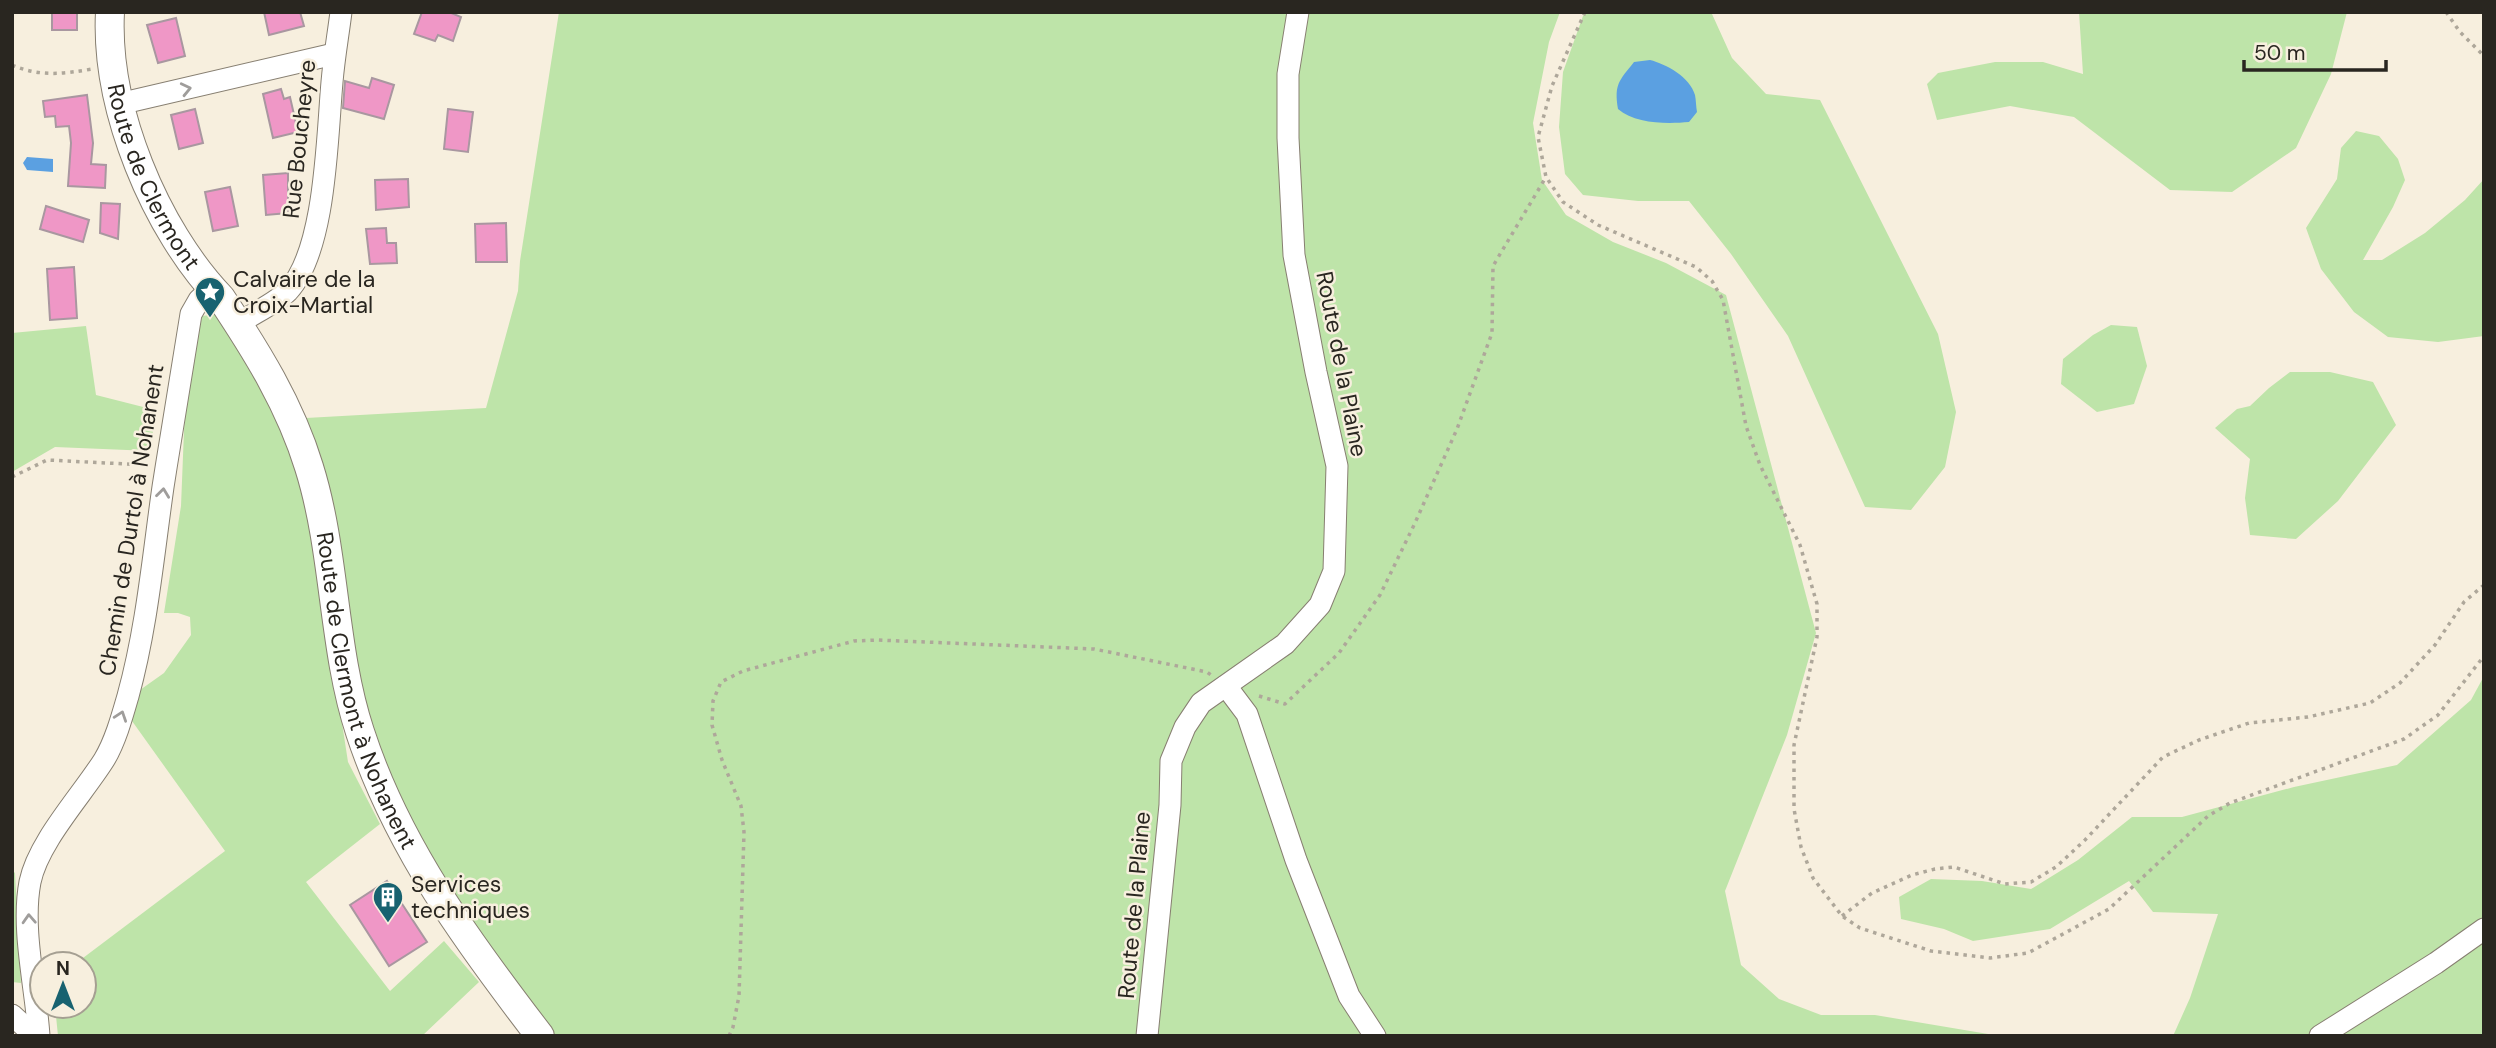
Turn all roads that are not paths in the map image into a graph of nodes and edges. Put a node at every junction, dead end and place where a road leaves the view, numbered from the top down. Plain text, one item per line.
1 (110, 12) edge
2 (341, 12) edge
3 (1298, 12) edge
4 (334, 54) junction
5 (119, 104) junction
6 (212, 288) junction
7 (238, 324) junction
8 (1226, 686) junction
9 (2484, 929) edge
10 (12, 1015) edge
11 (37, 1036) edge
12 (540, 1036) edge
13 (1147, 1036) edge
14 (1375, 1036) edge
15 (2320, 1036) edge

1 - 5 street, Route de Clermont
2 - 4 street, Rue Boucheyre
3 - 8 street, Route de la Plaine
5 -> 4 street
4 - 7 street, Rue Boucheyre
5 - 6 street, Route de Clermont
6 - 7 street, Route de Clermont
11 -> 6 street, Chemin de Durtol à Nohanent
7 - 12 street, Route de Clermont à Nohanent
8 - 13 street, Route de la Plaine
8 - 14 street
9 - 15 street
10 - 11 street

